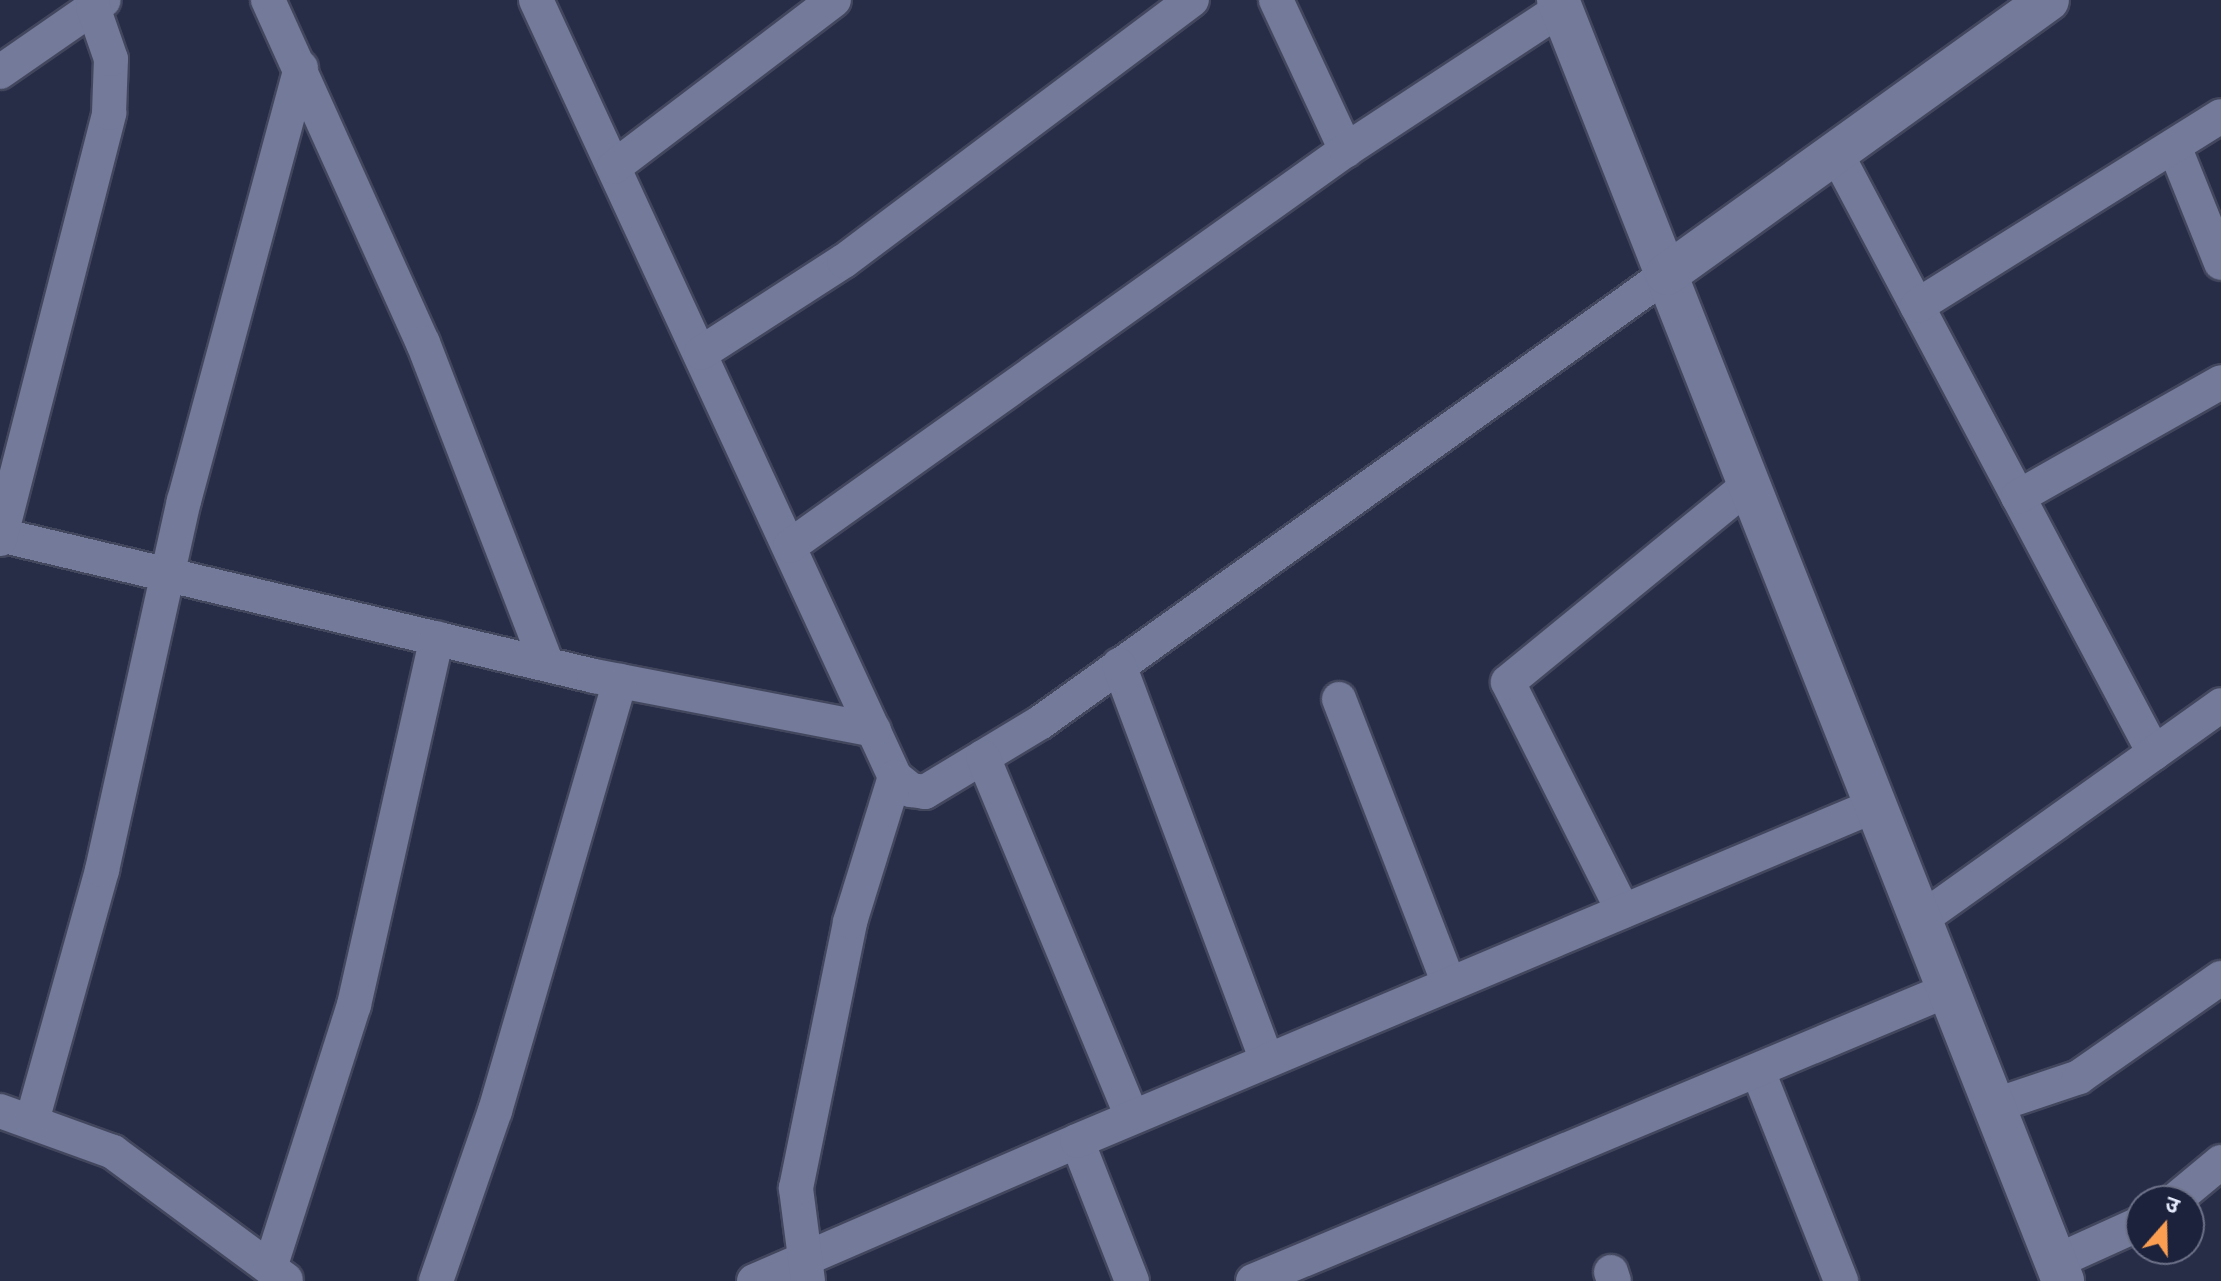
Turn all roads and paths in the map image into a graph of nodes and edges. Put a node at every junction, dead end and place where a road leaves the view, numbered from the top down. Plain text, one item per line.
1 (268, 0) edge
2 (536, 0) edge
3 (834, 0) edge
4 (1192, 0) edge
5 (1276, 0) edge
6 (2048, 0) edge
7 (98, 4) edge
8 (1559, 5) edge
9 (301, 67) junction
10 (0, 72) edge
11 (2221, 116) edge
12 (2174, 146) junction
13 (1346, 150) junction
14 (1837, 155) junction
15 (614, 167) junction
16 (2221, 263) edge
17 (1667, 274) junction
18 (1917, 306) junction
19 (701, 353) junction
20 (2221, 382) edge
21 (1750, 484) junction
22 (2018, 497) junction
23 (1, 536) edge
24 (790, 546) junction
25 (172, 576) junction
26 (437, 638) junction
27 (547, 664) junction
28 (1119, 665) junction
29 (620, 681) junction
30 (1339, 699) dead end
31 (2221, 705) edge
32 (874, 730) junction
33 (2154, 753) junction
34 (983, 757) junction
35 (895, 777) junction
36 (1876, 805) junction
37 (1623, 911) junction
38 (1920, 920) junction
39 (2221, 978) edge
40 (1449, 984) junction
41 (1948, 990) junction
42 (1267, 1060) junction
43 (1758, 1071) junction
44 (1993, 1106) junction
45 (0, 1111) edge
46 (1132, 1116) junction
47 (32, 1121) junction
48 (1077, 1141) junction
49 (2221, 1162) edge
50 (2193, 1185) edge
51 (2125, 1232) edge
52 (2059, 1271) edge
53 (805, 1272) edge
54 (278, 1274) edge
55 (436, 1281) edge
56 (754, 1281) edge
57 (1132, 1281) edge
58 (1253, 1281) edge
59 (1841, 1281) edge

1 - 9 street
2 - 15 street
3 - 15 street
4 - 19 street
5 - 13 street
6 - 14 street
7 - 10 street
7 - 23 street
8 - 13 street
8 - 17 street
9 - 25 street
9 - 27 street
11 - 12 street
12 - 16 street
12 - 18 street
13 - 24 street
14 - 17 street
14 - 18 street
15 - 19 street
17 - 21 street
17 - 28 street
18 - 22 street
19 - 24 street
20 - 22 street
21 - 36 street
21 - 37 street
22 - 33 street
23 - 25 street
24 - 32 street
25 - 26 street
25 - 47 street
26 - 27 street
26 - 54 street
27 - 29 street
28 - 34 street
28 - 42 street
29 - 32 street
29 - 55 street
30 - 40 street
31 - 33 street
32 - 35 street
33 - 38 street
34 - 35 street
34 - 46 street
35 - 53 street
36 - 37 street
36 - 38 street
37 - 40 street
38 - 41 street
39 - 44 street
40 - 42 street
41 - 43 street
41 - 44 street
42 - 46 street
43 - 58 street
43 - 59 street
44 - 52 street
45 - 47 street
46 - 48 street
47 - 54 street
48 - 53 street
48 - 57 street
49 - 50 street
51 - 52 street
53 - 56 street

